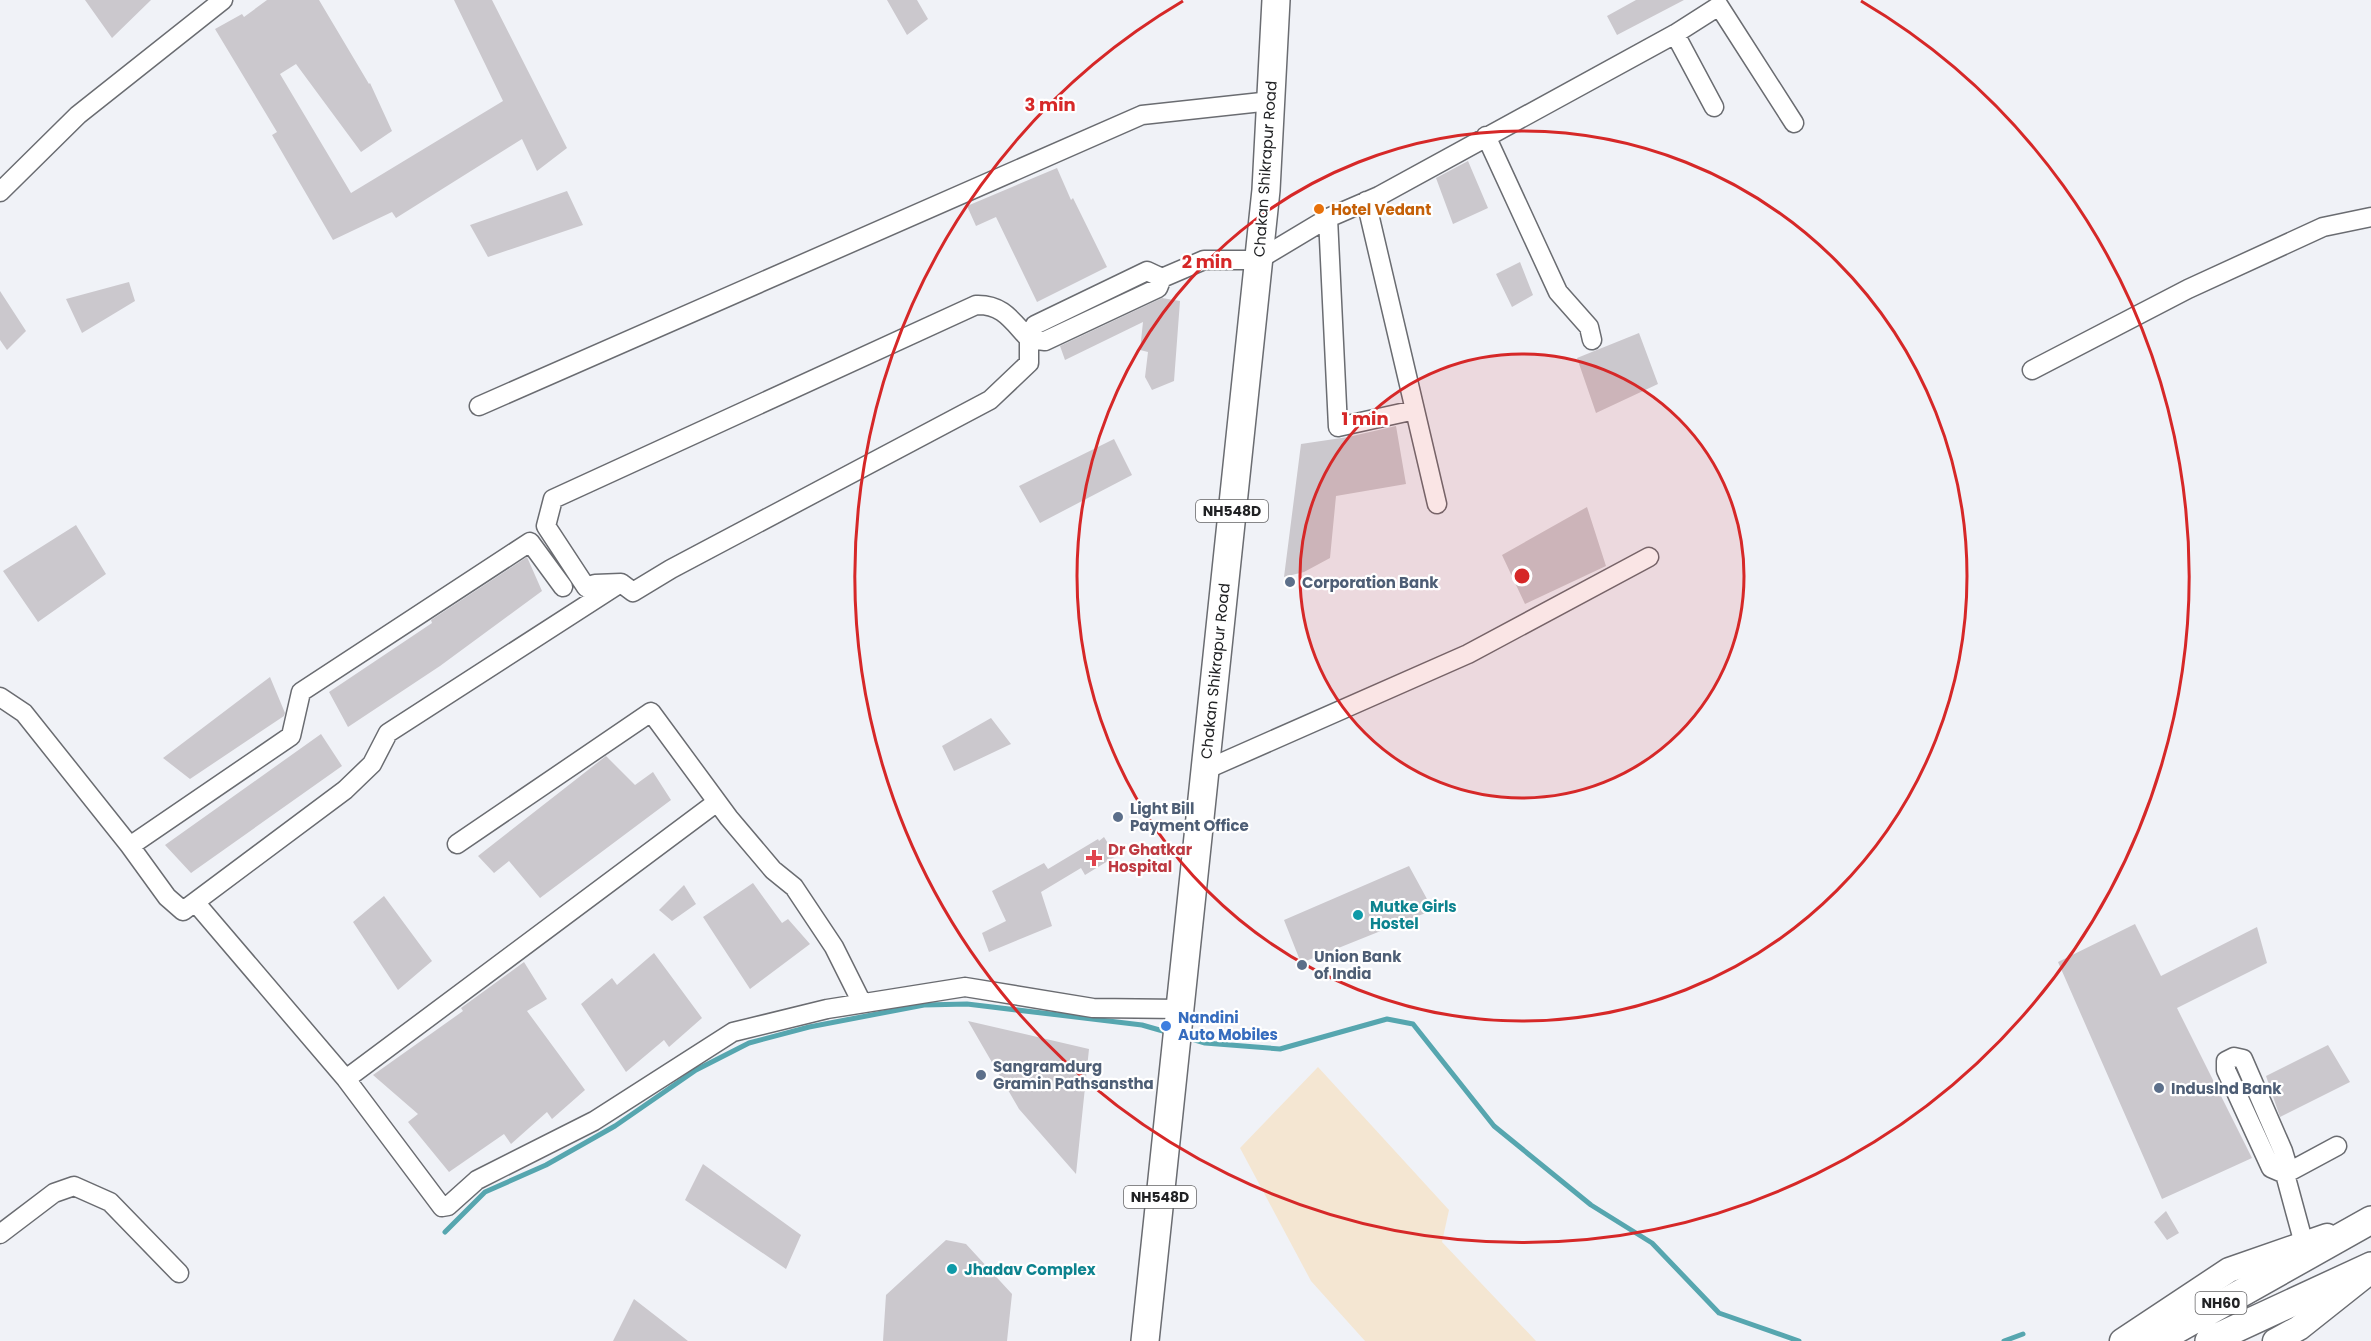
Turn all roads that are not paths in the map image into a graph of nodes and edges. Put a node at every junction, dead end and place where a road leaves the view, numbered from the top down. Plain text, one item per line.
1 (223, 0) edge
2 (1276, 0) edge
3 (1675, 34) junction
4 (1271, 100) junction
5 (1714, 107) dead end
6 (1794, 123) dead end
7 (1486, 136) junction
8 (0, 192) edge
9 (1366, 201) junction
10 (2371, 217) edge
11 (1328, 218) junction
12 (1258, 260) junction
13 (1029, 339) junction
14 (1592, 340) dead end
15 (2032, 370) dead end
16 (479, 406) dead end
17 (1415, 410) junction
18 (1437, 504) dead end
19 (1649, 557) dead end
20 (621, 583) junction
21 (563, 587) dead end
22 (0, 697) edge
23 (1205, 770) junction
24 (717, 802) junction
25 (458, 844) dead end
26 (130, 846) junction
27 (195, 902) junction
28 (862, 1003) junction
29 (1179, 1015) junction
30 (346, 1079) junction
31 (2337, 1146) dead end
32 (2285, 1174) junction
33 (2367, 1221) edge
34 (0, 1234) edge
35 (2304, 1244) junction
36 (2371, 1269) edge
37 (179, 1273) dead end
38 (1145, 1341) edge
39 (2122, 1341) edge
40 (2156, 1341) edge
41 (2209, 1341) edge
42 (2275, 1341) edge

1 - 8 street
2 - 4 highway, Chakan Shikrapur Road / NH548D
3 - 5 street
3 - 6 street
3 - 7 street
4 - 12 highway, Chakan Shikrapur Road / NH548D
4 - 16 street
7 - 9 street
7 - 14 street
9 - 11 street
9 - 17 street
10 - 15 street
11 - 12 street
11 - 17 street
12 - 13 street
12 - 23 highway, Chakan Shikrapur Road / NH548D
13 - 20 street
13 - 20 street
17 - 18 street
19 - 23 street
20 - 27 street
21 - 26 street
22 - 26 street
23 - 29 highway, Chakan Shikrapur Road / NH548D
24 - 25 street
24 - 28 street
24 - 30 street
26 - 27 street
27 - 30 street
28 - 29 street
28 - 30 street
29 - 38 highway, Chakan Shikrapur Road / NH548D
31 - 32 street
32 - 32 street
32 - 35 street
33 - 35 main road
33 - 40 highway, NH60
34 - 37 street
35 - 39 main road
36 - 41 highway, NH60
36 - 42 main road

